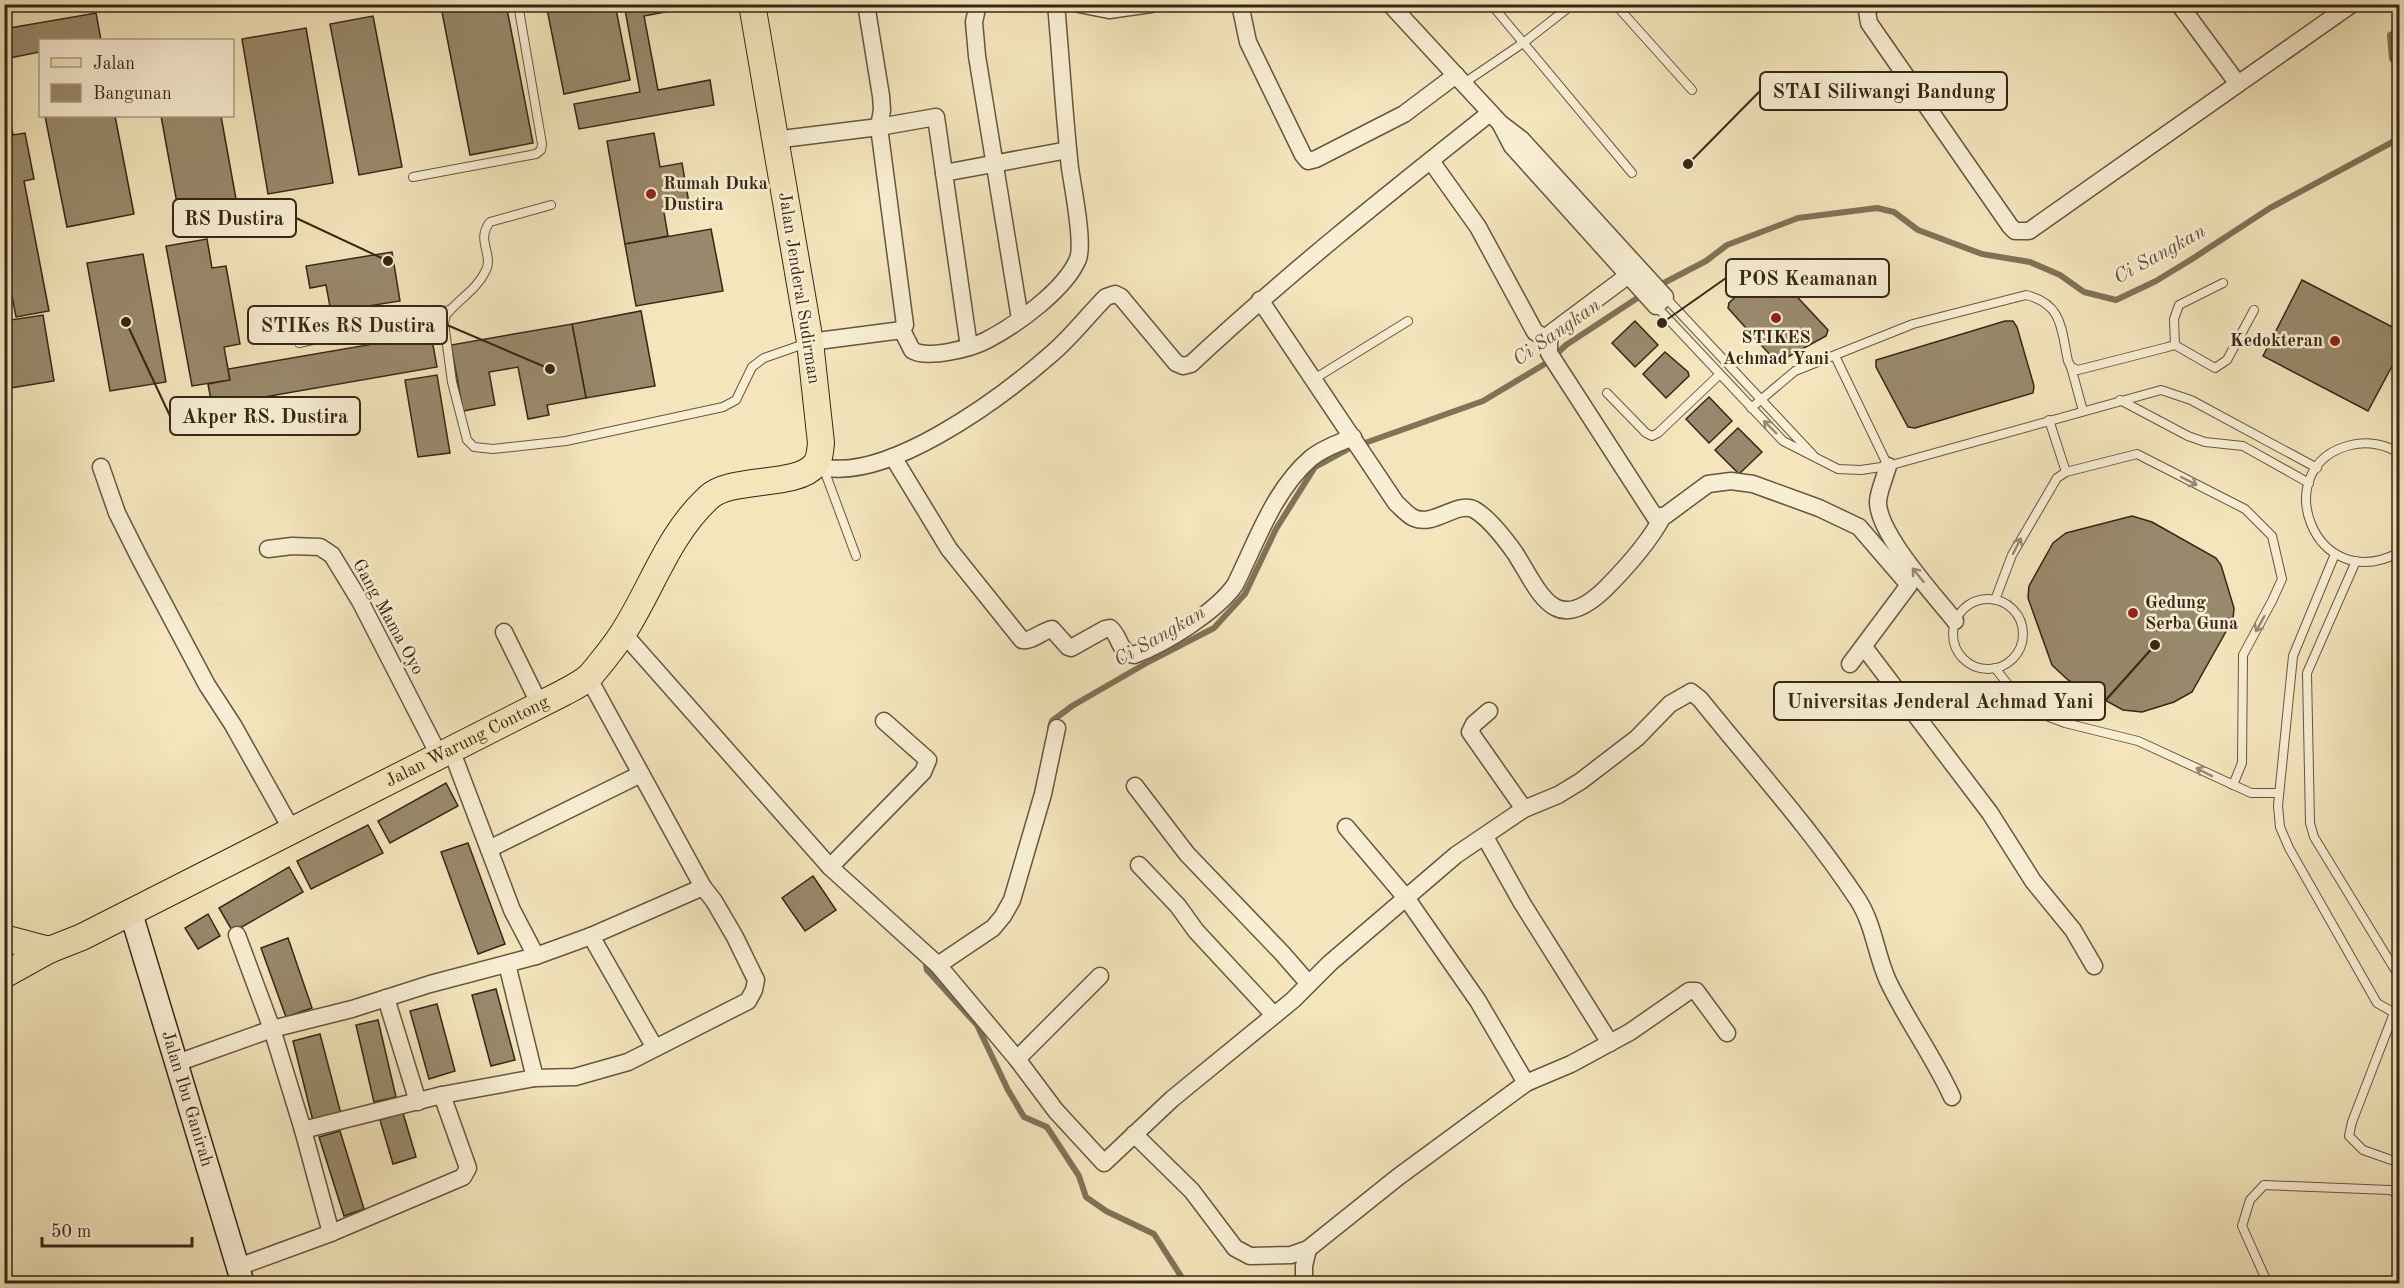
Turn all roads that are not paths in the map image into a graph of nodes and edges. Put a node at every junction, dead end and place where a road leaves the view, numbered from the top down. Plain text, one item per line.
1 (518, 4) edge
2 (752, 4) edge
3 (866, 4) edge
4 (978, 4) edge
5 (1056, 4) edge
6 (1079, 4) edge
7 (1151, 4) edge
8 (1240, 4) edge
9 (1390, 4) edge
10 (1491, 4) edge
11 (1573, 4) edge
12 (1615, 4) edge
13 (1873, 4) edge
14 (2179, 4) edge
15 (2352, 4) edge
16 (1523, 43) junction
17 (1460, 79) junction
18 (2238, 84) junction
19 (1692, 90) dead end
20 (1495, 118) junction
21 (879, 127) junction
22 (774, 140) junction
23 (1068, 150) junction
24 (1431, 161) junction
25 (996, 162) junction
26 (944, 173) junction
27 (1632, 174) dead end
28 (413, 177) dead end
29 (552, 205) dead end
30 (1635, 273) junction
31 (2223, 283) dead end
32 (1658, 299) junction
33 (1260, 300) junction
34 (2254, 309) dead end
35 (450, 310) junction
36 (1020, 319) junction
37 (1408, 321) dead end
38 (902, 330) junction
39 (810, 342) junction
40 (299, 343) dead end
41 (2175, 345) junction
42 (969, 347) junction
43 (1551, 352) junction
44 (1835, 356) junction
45 (2071, 367) junction
46 (1719, 375) junction
47 (1314, 379) junction
48 (1606, 393) dead end
49 (1762, 400) junction
50 (2120, 400) junction
51 (1750, 408) junction
52 (2083, 411) junction
53 (2049, 420) junction
54 (1357, 442) junction
55 (2400, 454) edge
56 (893, 457) junction
57 (1818, 459) junction
58 (819, 466) junction
59 (1888, 466) junction
60 (101, 467) dead end
61 (2317, 468) junction
62 (2066, 472) junction
63 (2308, 483) junction
64 (1662, 518) junction
65 (268, 549) dead end
66 (2400, 552) edge
67 (2335, 554) junction
68 (856, 556) dead end
69 (2356, 561) junction
70 (1995, 600) junction
71 (1955, 621) junction
72 (504, 632) dead end
73 (623, 633) junction
74 (1864, 647) junction
75 (1850, 664) dead end
76 (1995, 668) junction
77 (588, 677) junction
78 (540, 705) junction
79 (1489, 711) dead end
80 (884, 721) dead end
81 (1057, 728) dead end
82 (446, 755) junction
83 (641, 774) junction
84 (2233, 785) junction
85 (1135, 786) dead end
86 (2279, 793) junction
87 (1524, 809) junction
88 (1346, 827) dead end
89 (293, 832) junction
90 (1485, 837) junction
91 (489, 849) junction
92 (1139, 865) dead end
93 (830, 867) junction
94 (703, 887) junction
95 (1407, 899) junction
96 (131, 913) junction
97 (237, 935) dead end
98 (591, 936) junction
99 (4, 938) edge
100 (49, 950) junction
101 (536, 956) junction
102 (507, 964) junction
103 (938, 965) junction
104 (2094, 966) dead end
105 (4, 975) edge
106 (1100, 976) dead end
107 (2400, 978) edge
108 (1309, 984) junction
109 (386, 998) junction
110 (1274, 1015) junction
111 (2397, 1015) edge
112 (272, 1029) junction
113 (1727, 1033) dead end
114 (1610, 1042) junction
115 (655, 1048) junction
116 (1017, 1059) junction
117 (177, 1063) junction
118 (535, 1078) junction
119 (1526, 1083) junction
120 (442, 1095) junction
121 (1952, 1097) dead end
122 (417, 1102) junction
123 (303, 1130) junction
124 (1134, 1134) junction
125 (2400, 1163) edge
126 (2400, 1195) edge
127 (331, 1233) junction
128 (1308, 1249) junction
129 (240, 1275) edge
130 (1304, 1284) edge
131 (2268, 1284) edge

1 - 28 lane
2 - 22 main road, Jalan Jenderal Sudirman
3 - 21 street
4 - 25 street
5 - 23 street
6 - 7 street
8 - 17 street
9 - 17 street
10 - 16 lane
11 - 16 lane
12 - 19 lane
13 - 18 street
14 - 18 street
15 - 18 street
16 - 17 lane
16 - 27 lane
17 - 20 street
20 - 24 street
20 - 30 street
21 - 22 street
21 - 26 street
21 - 38 street
22 - 39 main road, Jalan Jenderal Sudirman
23 - 25 street
23 - 36 street
24 - 33 street
24 - 43 street
25 - 26 street
25 - 36 street
26 - 42 street
29 - 35 lane
30 - 32 street
30 - 43 street
31 - 41 lane
32 - 46 lane
32 - 49 lane
33 - 47 street
33 - 56 street
34 - 41 lane
35 - 39 lane
35 - 40 lane
36 - 42 street
37 - 47 lane
38 - 39 street
38 - 42 street
39 - 58 main road, Jalan Jenderal Sudirman
41 - 45 lane
43 - 64 street
44 - 45 lane
44 - 49 lane
44 - 59 lane
45 - 52 lane
46 - 48 lane
46 - 51 lane
47 - 54 street
49 - 51 lane
49 - 57 lane
50 - 52 lane
50 - 61 lane
50 - 63 lane
57 -> 51 lane
52 - 53 lane
53 - 59 lane
53 - 62 lane
54 - 56 street
54 - 64 street
55 - 61 lane
56 - 58 street
57 - 59 lane
58 - 68 lane
58 - 73 main road, Jalan Warung Contong
71 -> 59 street
60 - 89 street
61 - 63 lane
70 -> 62 lane
62 -> 84 lane
63 - 67 lane
64 - 74 street
65 - 82 street, Gang Mama Oyo
66 - 69 lane
67 - 69 lane
67 - 86 lane
69 - 107 lane
70 - 71 lane
70 - 76 lane
71 - 76 lane
72 - 78 street
73 - 77 main road, Jalan Warung Contong
73 - 93 street
74 - 75 street
74 - 104 street
84 -> 76 lane
77 - 78 main road, Jalan Warung Contong
77 - 83 street
78 - 82 main road, Jalan Warung Contong
79 - 87 street
80 - 93 street
81 - 103 street
82 - 89 main road, Jalan Warung Contong
82 - 91 street, Gang Mama Oyo
83 - 91 street
83 - 94 street
84 - 86 lane
85 - 108 street
86 - 111 lane
87 - 90 street
87 - 121 street
88 - 95 street
89 - 96 main road, Jalan Warung Contong
90 - 95 street
90 - 114 street
91 - 101 street, Gang Mama Oyo
92 - 110 street
93 - 103 street
94 - 98 street
94 - 115 street
95 - 108 street
95 - 119 street
96 - 100 main road, Jalan Warung Contong
96 - 117 main road, Jalan Ibu Ganirah
97 - 112 street
98 - 101 street
98 - 115 street
99 - 100 main road
100 - 105 main road, Jalan Warung Contong
101 - 102 street
102 - 109 street
102 - 118 street
103 - 116 street
106 - 116 street
108 - 110 street
109 - 112 street
109 - 122 street
110 - 124 street
111 - 125 lane
112 - 117 street
112 - 123 street
113 - 114 street
114 - 119 street
115 - 118 street
116 - 124 street
117 - 129 main road, Jalan Ibu Ganirah
118 - 120 street
119 - 128 street
120 - 122 street
120 - 127 street
122 - 123 street
123 - 127 street
124 - 128 street
126 - 131 lane
127 - 129 street
128 - 130 street

